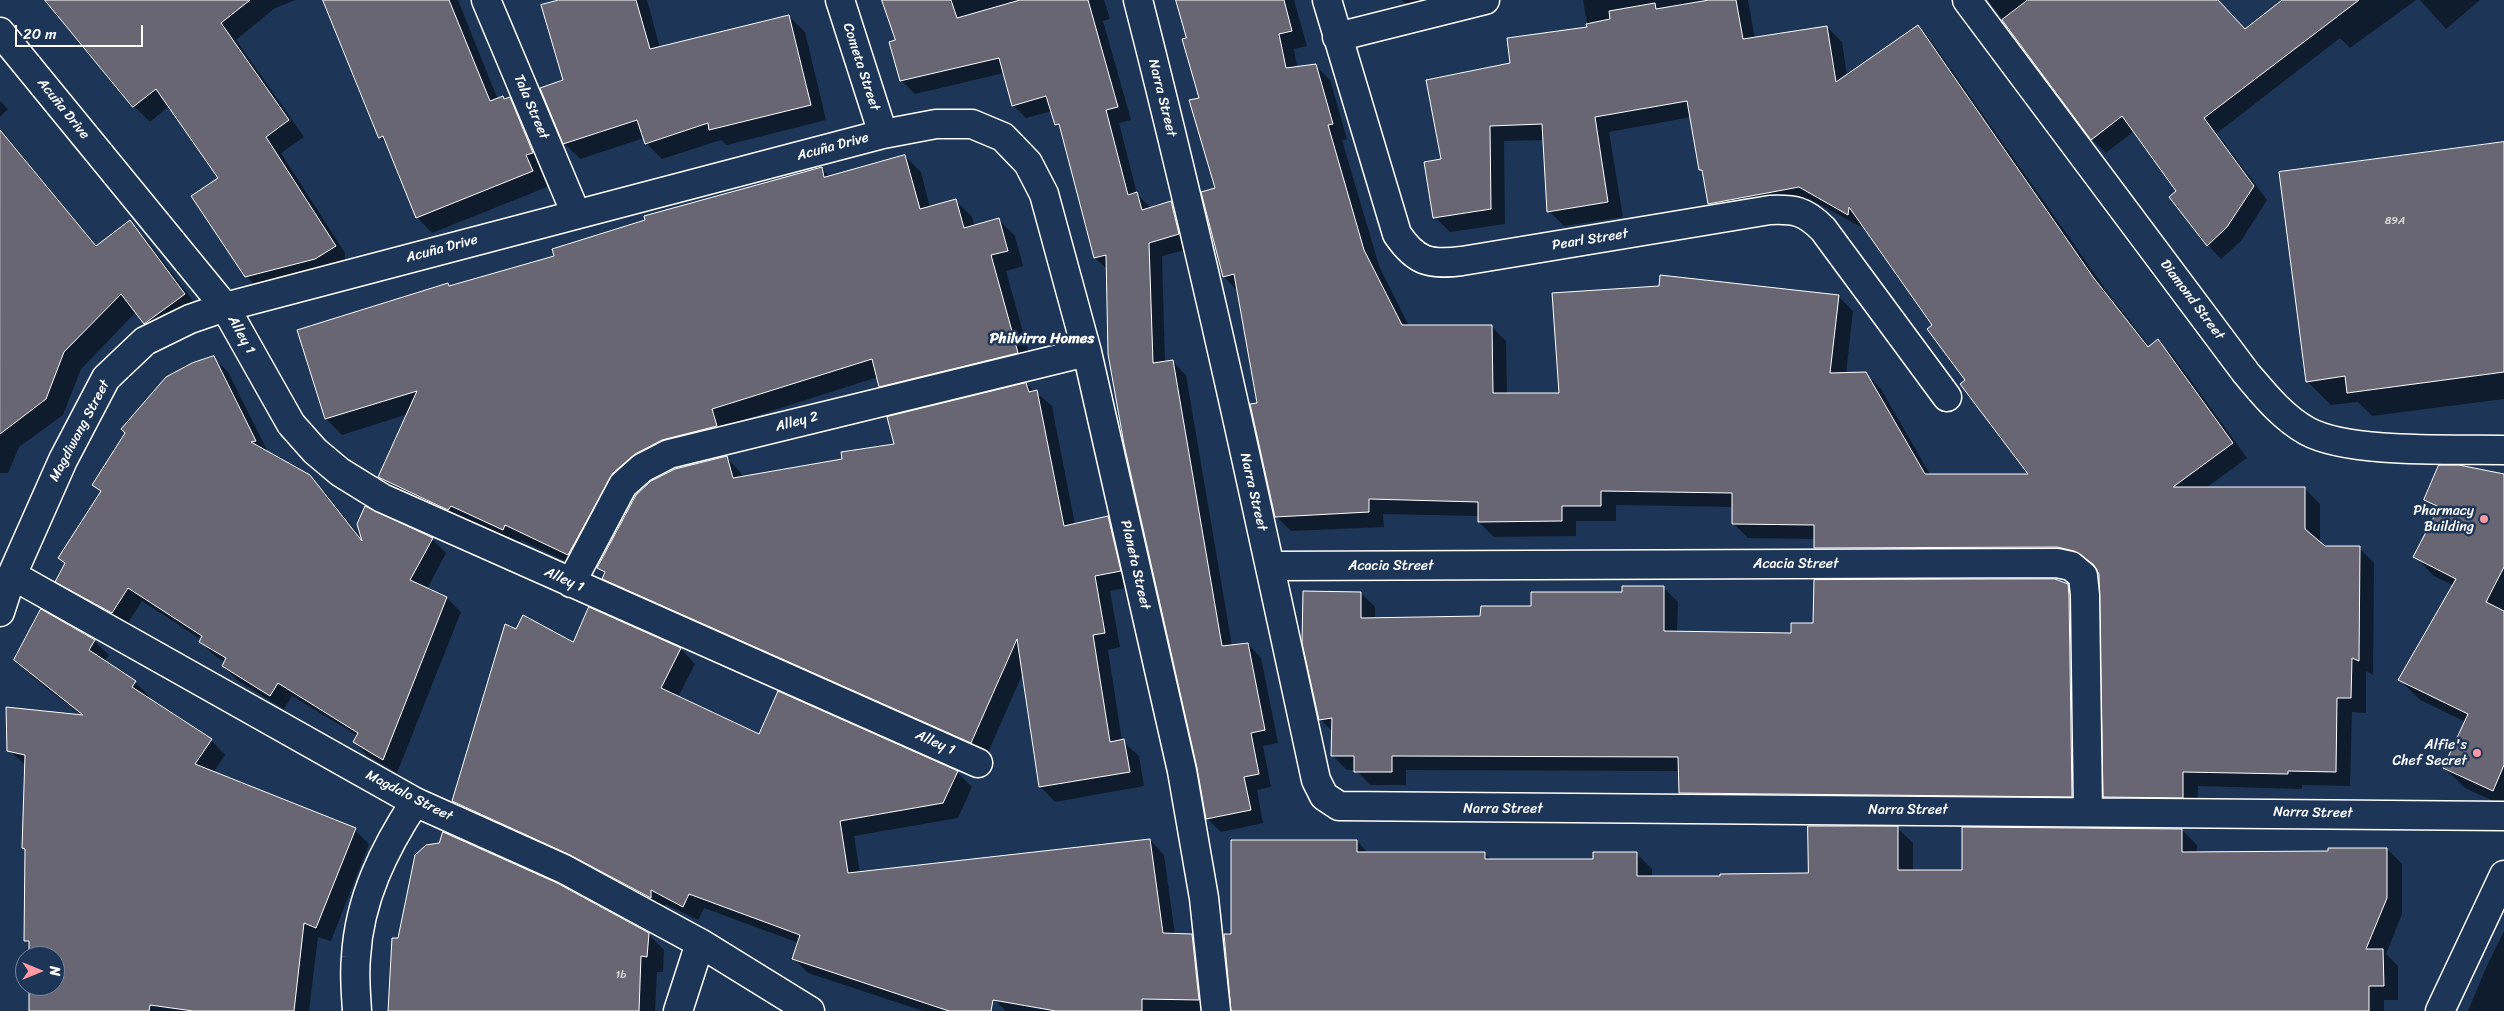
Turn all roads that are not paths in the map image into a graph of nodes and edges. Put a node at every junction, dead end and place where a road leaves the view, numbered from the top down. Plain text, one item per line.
1 (486, 0) edge
2 (840, 0) edge
3 (1138, 0) edge
4 (1327, 0) edge
5 (1485, 0) edge
6 (1967, 0) edge
7 (0, 32) edge
8 (1338, 37) junction
9 (883, 134) junction
10 (1003, 137) joint
11 (576, 214) junction
12 (225, 307) junction
13 (1087, 352) junction
14 (1946, 397) dead end
15 (2504, 450) edge
16 (1270, 566) junction
17 (12, 575) junction
18 (571, 583) junction
19 (0, 612) edge
20 (978, 763) dead end
21 (415, 802) junction
22 (2088, 811) junction
23 (2504, 816) edge
24 (2504, 875) edge
25 (700, 943) junction
26 (356, 1011) edge
27 (678, 1011) edge
28 (810, 1011) edge
29 (1216, 1011) edge
30 (2440, 1011) edge

1 - 11 street, Tala Street
2 - 9 street, Cometa Street
3 - 16 street, Narra Street
4 - 8 street, Pearl Street
5 - 8 street
6 - 15 street, Diamond Street
7 - 12 street, Acuña Drive
8 - 14 street, Pearl Street
9 - 10 street, Acuña Drive
9 - 11 street, Acuña Drive
10 - 13 street, Planeta Street
11 - 12 street, Acuña Drive
12 - 17 street, Magdiwang Street
12 - 18 street, Alley 1
13 - 18 street, Alley 2
13 - 29 street, Planeta Street
16 - 22 street, Narra Street
16 - 22 street, Acacia Street
17 - 19 street, Magdiwang Street
17 - 21 street, Magdalo Street
18 - 20 street, Alley 1
21 - 25 street, Magdalo Street
21 - 26 street
22 - 23 street, Narra Street
24 - 30 street
25 - 27 street
25 - 28 street, Magdalo Street

